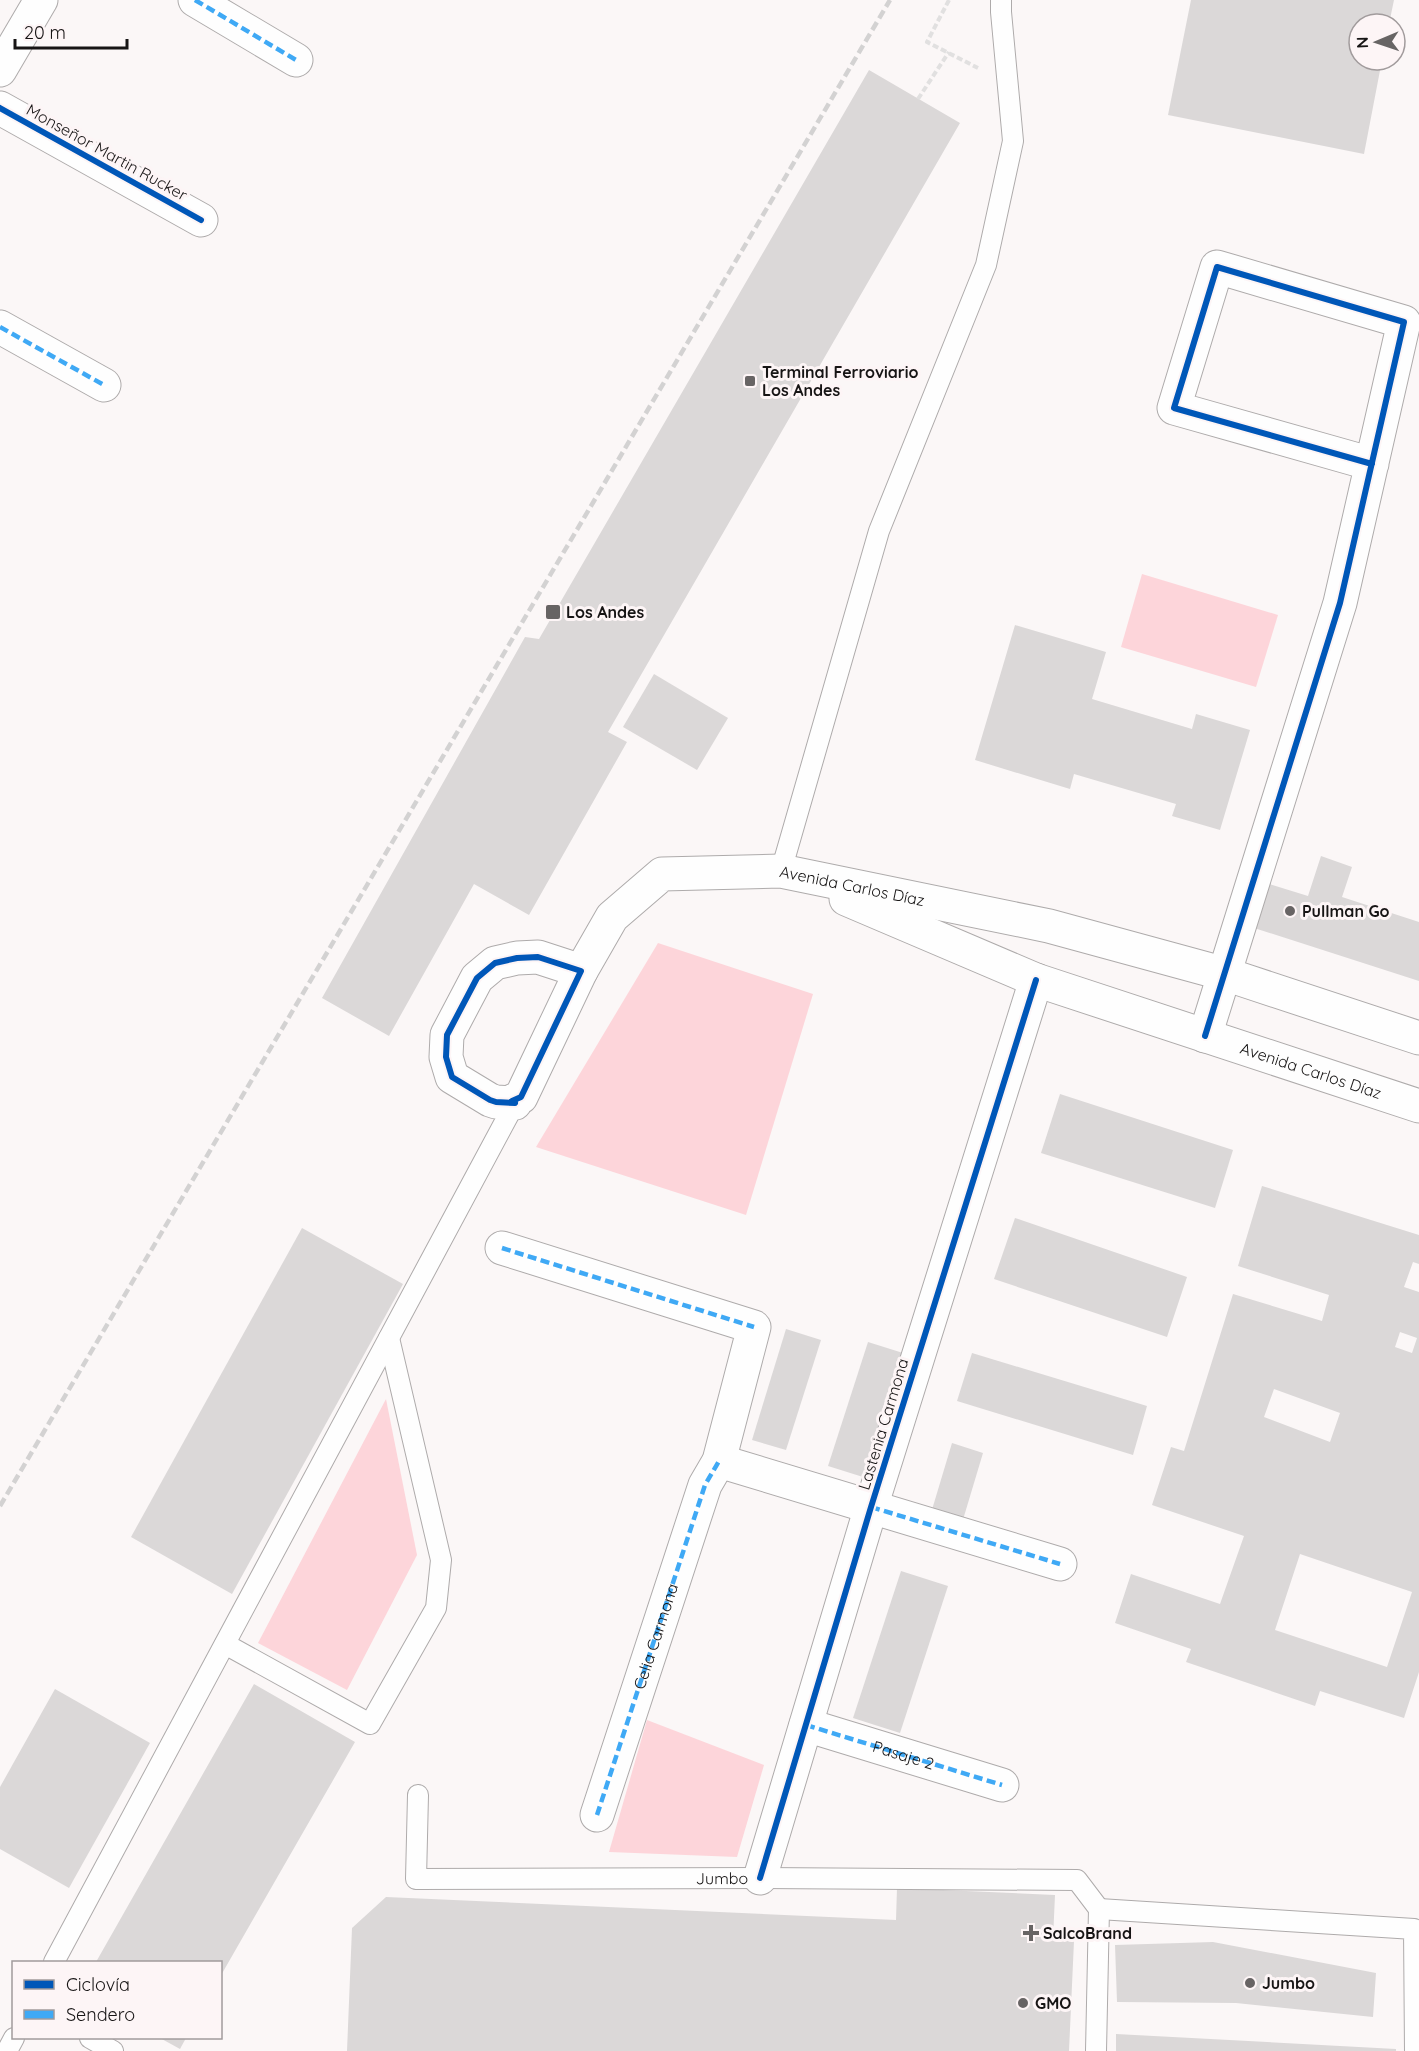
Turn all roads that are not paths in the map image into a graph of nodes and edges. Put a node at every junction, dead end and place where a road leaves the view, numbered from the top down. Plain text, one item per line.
1 (41, 0) edge
2 (195, 0) edge
3 (1002, 0) edge
4 (297, 60) dead end
5 (0, 70) edge
6 (0, 108) edge
7 (201, 220) dead end
8 (0, 327) edge
9 (104, 385) dead end
10 (1372, 464) junction
11 (780, 871) junction
12 (581, 971) junction
13 (1225, 974) junction
14 (1036, 980) junction
15 (1205, 1036) junction
16 (1419, 1038) edge
17 (515, 1103) junction
18 (1419, 1106) edge
19 (502, 1248) dead end
20 (389, 1338) junction
21 (719, 1461) junction
22 (871, 1507) junction
23 (1060, 1564) dead end
24 (225, 1644) junction
25 (806, 1725) junction
26 (1002, 1785) dead end
27 (418, 1795) dead end
28 (597, 1815) dead end
29 (760, 1878) junction
30 (1099, 1909) junction
31 (55, 1961) edge
32 (1417, 1978) edge
33 (93, 2039) edge
34 (113, 2051) edge
35 (1096, 2051) edge
36 (1415, 2051) edge

1 - 5 street
2 - 4 street
3 - 11 lane
6 - 7 street, Monseñor Martin Rucker
8 - 9 street
10 - 10 street
10 - 13 street
11 - 12 street
11 - 13 street, Avenida Carlos Díaz
11 - 14 street, Avenida Carlos Díaz
12 - 17 street
12 - 17 street
13 - 15 street
13 - 16 street, Avenida Carlos Díaz
14 - 15 street, Avenida Carlos Díaz
14 - 22 street, Lastenia Carmona
15 - 18 street, Avenida Carlos Díaz
17 - 20 lane
19 - 21 street, Celia Carmona
20 - 24 lane
20 - 24 lane
21 - 22 street
21 - 28 street, Celia Carmona
22 - 23 street
22 - 25 street, Lastenia Carmona
24 - 31 lane
25 - 26 street, Pasaje 2
25 - 29 street, Lastenia Carmona
27 - 29 lane, Jumbo
29 - 30 lane, Jumbo
30 - 32 lane
30 - 35 lane
32 - 36 lane
33 - 34 lane

